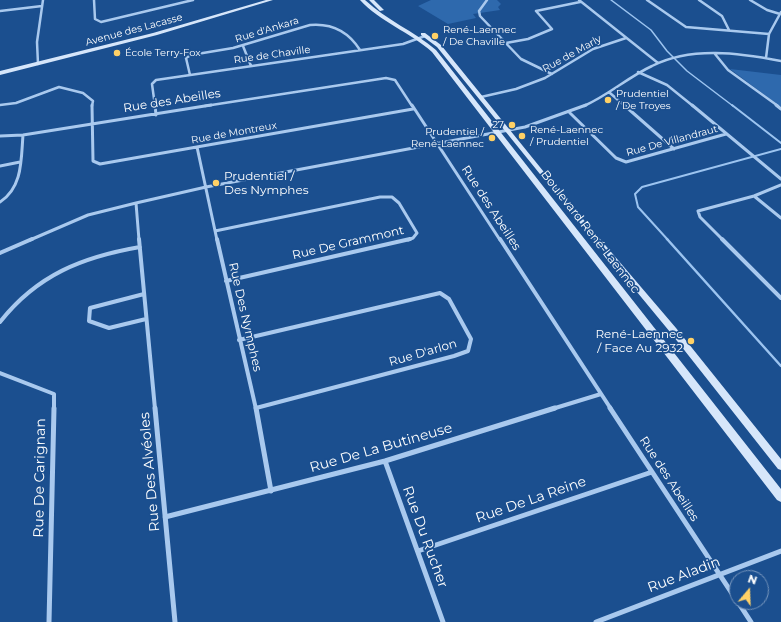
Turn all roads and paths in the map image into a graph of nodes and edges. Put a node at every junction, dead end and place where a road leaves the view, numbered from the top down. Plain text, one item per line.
1 (43, 0) edge
2 (94, 0) edge
3 (193, 0) edge
4 (271, 0) edge
5 (362, 0) edge
6 (371, 0) edge
7 (487, 0) edge
8 (647, 0) edge
9 (699, 0) edge
10 (750, 0) edge
11 (580, 1) edge
12 (42, 6) junction
13 (0, 11) edge
14 (780, 13) edge
15 (729, 30) junction
16 (769, 34) junction
17 (422, 37) junction
18 (626, 38) junction
19 (506, 43) junction
20 (243, 46) junction
21 (360, 50) junction
22 (715, 54) junction
23 (766, 58) junction
24 (781, 61) edge
25 (658, 63) junction
26 (38, 64) junction
27 (251, 66) junction
28 (638, 72) junction
29 (0, 73) edge
30 (552, 74) junction
31 (190, 75) junction
32 (610, 93) junction
33 (481, 98) junction
34 (0, 106) edge
35 (413, 109) junction
36 (781, 109) edge
37 (570, 113) junction
38 (156, 115) junction
39 (93, 124) junction
40 (508, 130) junction
41 (499, 132) junction
42 (726, 134) junction
43 (22, 135) junction
44 (0, 136) edge
45 (435, 143) junction
46 (197, 147) junction
47 (674, 149) junction
48 (20, 162) junction
49 (0, 166) edge
50 (781, 179) edge
51 (781, 185) edge
52 (206, 187) junction
53 (754, 196) junction
54 (0, 202) edge
55 (136, 203) junction
56 (781, 218) edge
57 (215, 231) junction
58 (140, 247) junction
59 (0, 253) edge
60 (226, 281) junction
61 (144, 294) junction
62 (781, 298) edge
63 (146, 320) junction
64 (0, 322) edge
65 (239, 340) junction
66 (0, 373) edge
67 (601, 394) junction
68 (256, 408) junction
69 (385, 461) junction
70 (781, 466) edge
71 (652, 472) junction
72 (271, 491) junction
73 (781, 497) edge
74 (165, 517) junction
75 (418, 551) junction
76 (781, 551) edge
77 (719, 574) junction
78 (729, 589) edge
79 (743, 610) edge
80 (49, 622) edge
81 (175, 622) edge
82 (443, 622) edge
83 (596, 622) edge
84 (751, 622) edge

1 - 12 street
2 - 3 street
4 - 26 street, Avenue des Lacasse
5 - 17 street, Boulevard René-Laennec
6 - 17 street, Boulevard René-Laennec
7 - 19 street
8 - 15 street
9 - 15 street
10 - 14 street
11 - 18 street
11 - 19 street
12 - 13 street
12 - 26 street
14 - 16 street
15 - 16 street
16 - 23 street
17 - 21 street, Rue de Chaville
17 - 33 street, Boulevard René-Laennec
17 - 41 street, Boulevard René-Laennec
18 - 25 street
18 - 30 street, Rue de Marly
19 - 30 street
20 - 21 street, Rue d'Ankara
20 - 27 street
20 - 31 street, Rue d'Ankara
21 - 27 street, Rue de Chaville
22 - 23 street
22 - 25 street
22 - 36 street
23 - 24 street
25 - 28 street
26 - 29 street, Avenue des Lacasse
27 - 31 street, Rue de Chaville
28 - 32 street
28 - 42 street
30 - 33 street, Rue de Marly
31 - 38 street, Rue de Chaville
32 - 37 street
32 - 47 street
33 - 40 street, Boulevard René-Laennec
34 - 39 street
35 - 38 street, Rue des Abeilles
35 - 45 street, Rue des Abeilles
35 - 46 street, Rue de Montreux
37 - 40 street
37 - 47 street, Rue De Villandraut
38 - 39 street, Rue des Abeilles
39 - 43 street, Rue des Abeilles
39 - 46 street, Rue de Montreux
40 - 41 street
40 - 70 street, Boulevard René-Laennec
41 - 45 street
41 - 73 street, Boulevard René-Laennec
42 - 47 street, Rue De Villandraut
42 - 50 street
43 - 44 street, Rue des Abeilles
43 - 48 street
45 - 52 street
45 - 67 street, Rue des Abeilles
46 - 52 street, Rue Des Nymphes
48 - 49 street
48 - 54 street
51 - 53 street
52 - 55 street
52 - 57 street, Rue Des Nymphes
53 - 56 street
53 - 62 street
55 - 58 street, Rue Des Alvéoles
55 - 59 street
57 - 60 street, Rue Des Nymphes
57 - 60 street, Rue De Grammont
58 - 61 street, Rue Des Alvéoles
58 - 64 street
60 - 65 street, Rue Des Nymphes
61 - 63 street, Rue Des Alvéoles
61 - 63 street
63 - 74 street, Rue Des Alvéoles
65 - 68 street, Rue Des Nymphes
65 - 68 street, Rue D'arlon
66 - 80 street, Rue De Carignan
67 - 69 street, Rue De La Butineuse
67 - 71 street, Rue des Abeilles
68 - 72 street, Rue Des Nymphes
69 - 72 street, Rue De La Butineuse
69 - 75 street, Rue Du Rucher
71 - 75 street, Rue De La Reine
71 - 77 street, Rue des Abeilles
72 - 74 street, Rue De La Butineuse
74 - 81 street, Rue Des Alvéoles
75 - 82 street, Rue Du Rucher
76 - 77 street, Rue Aladin
77 - 78 street, Rue des Abeilles
77 - 83 street, Rue Aladin
79 - 84 street, Rue des Abeilles

